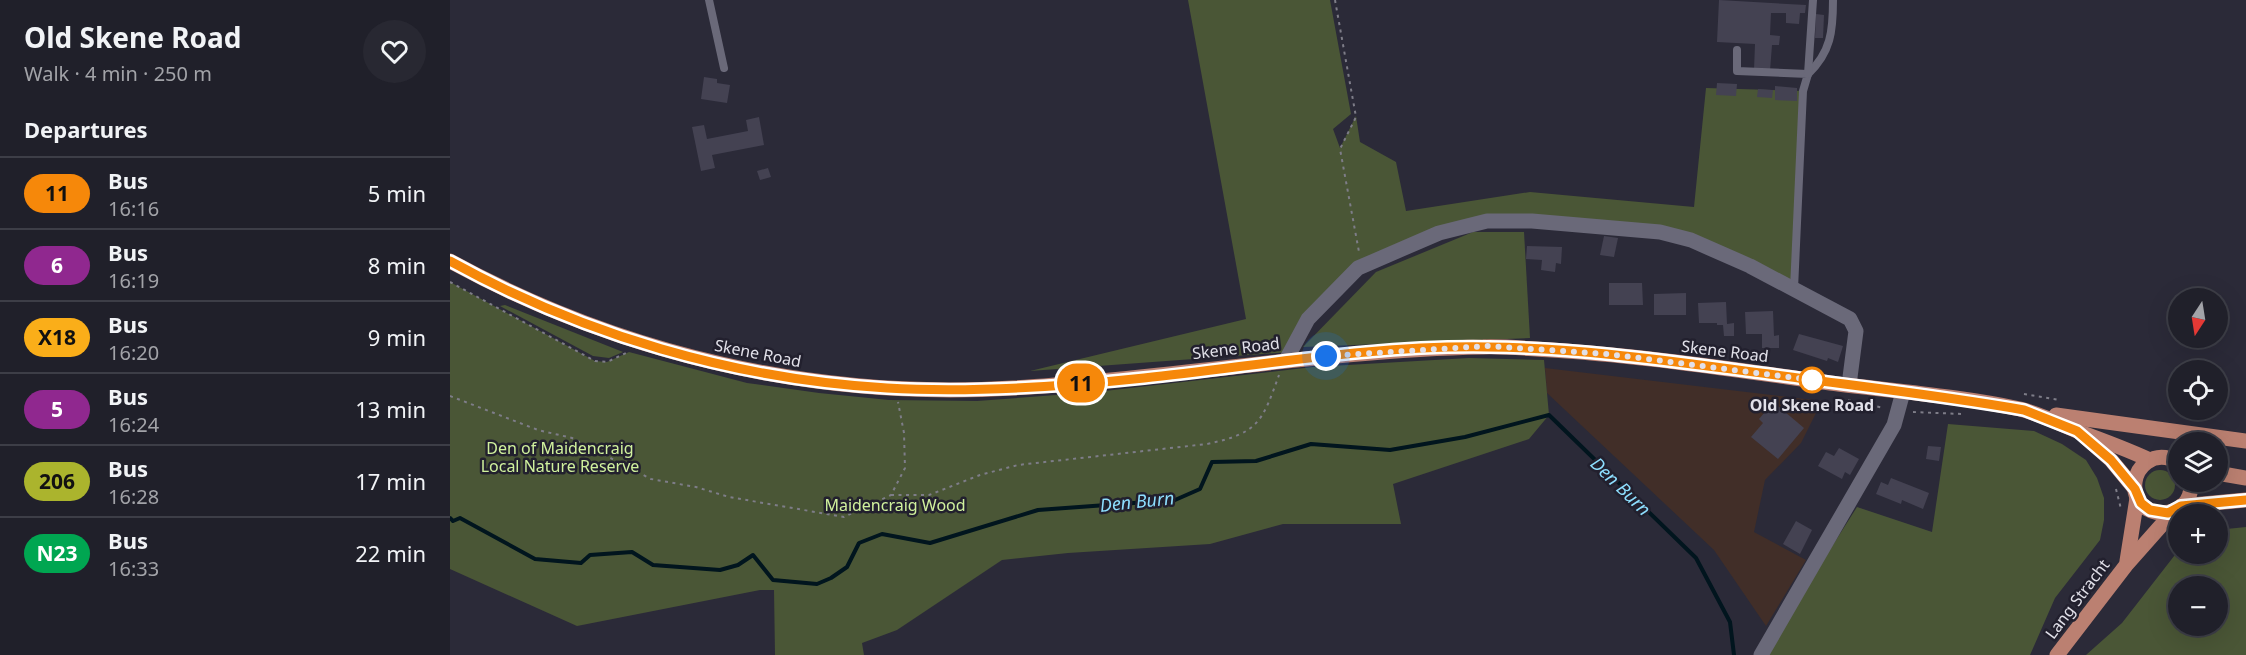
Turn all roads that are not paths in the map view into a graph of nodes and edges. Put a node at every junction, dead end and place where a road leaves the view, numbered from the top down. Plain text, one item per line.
1 (709, 0) edge
2 (1813, 0) edge
3 (1833, 0) edge
4 (1737, 50) dead end
5 (724, 68) dead end
6 (1808, 74) junction
7 (450, 261) edge
8 (1794, 290) junction
9 (1283, 366) junction
10 (1849, 385) junction
11 (1903, 392) junction
12 (2024, 410) junction
13 (2077, 431) junction
14 (2246, 441) edge
15 (2168, 458) edge
16 (2150, 460) junction
17 (2228, 475) edge
18 (2246, 478) edge
19 (2136, 493) junction
20 (2246, 500) edge
21 (2216, 504) edge
22 (2168, 511) edge
23 (2168, 520) edge
24 (2127, 564) junction
25 (1761, 655) edge
26 (2057, 655) edge

1 - 5 lane
2 - 6 lane
3 - 6 lane
4 - 6 lane
6 - 8 lane
7 - 9 main road, Skene Road
8 - 9 street
8 - 10 street
9 - 10 main road, Skene Road
10 - 11 main road, Skene Road
11 - 12 main road, Skene Road
11 - 25 street
12 - 13 main road, Skene Road
12 - 14 main road
13 - 16 main road, Skene Road
13 - 19 main road, Skene Road
15 - 16 main road
16 - 19 main road, Lang Stracht
17 - 18 main road
19 - 22 main road, Skene Road
19 - 24 main road, Lang Stracht
20 - 21 main road, Skene Road
23 - 24 main road, Lang Stracht
24 - 26 main road, Lang Stracht

